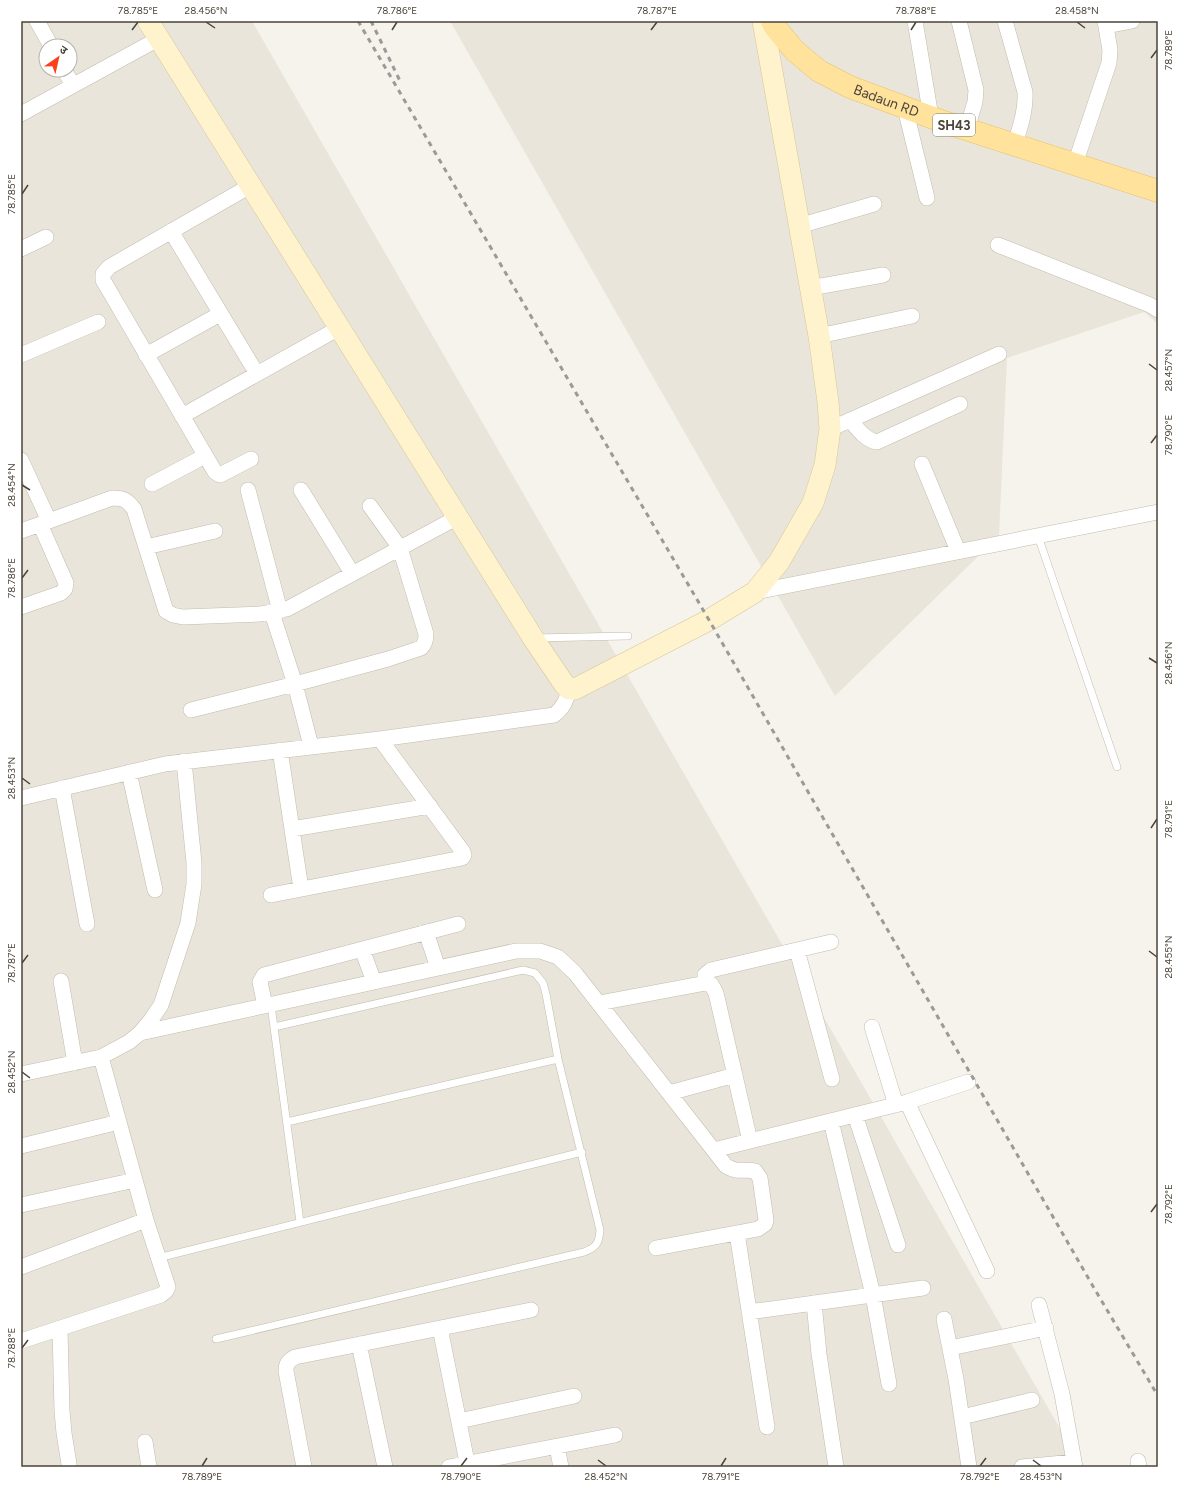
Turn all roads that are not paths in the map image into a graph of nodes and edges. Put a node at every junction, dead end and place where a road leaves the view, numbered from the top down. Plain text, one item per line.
1 (37, 21) edge
2 (148, 21) edge
3 (763, 21) edge
4 (772, 21) edge
5 (915, 21) edge
6 (959, 21) edge
7 (1005, 21) edge
8 (1132, 21) edge
9 (1105, 23) edge
10 (47, 38) edge
11 (158, 39) junction
12 (69, 78) edge
13 (73, 85) junction
14 (905, 108) junction
15 (21, 114) edge
16 (931, 117) junction
17 (967, 129) junction
18 (1015, 144) junction
19 (1076, 164) junction
20 (250, 186) junction
21 (1158, 191) edge
22 (927, 198) dead end
23 (874, 204) dead end
24 (800, 226) junction
25 (171, 231) junction
26 (46, 238) dead end
27 (998, 245) dead end
28 (21, 249) edge
29 (883, 275) dead end
30 (810, 288) junction
31 (1158, 310) edge
32 (220, 314) junction
33 (912, 316) dead end
34 (98, 322) dead end
35 (339, 328) junction
36 (819, 336) junction
37 (999, 354) dead end
38 (21, 355) edge
39 (146, 355) junction
40 (257, 374) junction
41 (960, 404) dead end
42 (182, 416) junction
43 (850, 420) junction
44 (830, 429) junction
45 (205, 456) junction
46 (251, 459) dead end
47 (21, 460) edge
48 (922, 464) dead end
49 (152, 484) dead end
50 (248, 490) dead end
51 (301, 490) dead end
52 (370, 506) dead end
53 (1158, 512) edge
54 (458, 517) junction
55 (44, 522) junction
56 (21, 531) edge
57 (215, 531) dead end
58 (1038, 536) junction
59 (146, 547) junction
60 (400, 548) junction
61 (958, 552) junction
62 (352, 573) junction
63 (755, 592) junction
64 (21, 607) edge
65 (276, 612) junction
66 (628, 636) dead end
67 (533, 638) junction
68 (295, 684) junction
69 (569, 689) junction
70 (191, 710) dead end
71 (380, 739) junction
72 (311, 746) junction
73 (280, 750) junction
74 (184, 761) junction
75 (1117, 767) dead end
76 (129, 772) junction
77 (62, 788) junction
78 (21, 798) edge
79 (430, 806) junction
80 (292, 829) junction
81 (301, 889) junction
82 (155, 890) dead end
83 (271, 895) dead end
84 (87, 924) dead end
85 (458, 924) dead end
86 (426, 932) junction
87 (831, 942) dead end
88 (362, 949) junction
89 (797, 950) junction
90 (438, 968) junction
91 (61, 981) dead end
92 (374, 982) junction
93 (706, 982) junction
94 (599, 1003) junction
95 (268, 1005) junction
96 (274, 1027) junction
97 (872, 1027) dead end
98 (140, 1033) junction
99 (101, 1057) junction
100 (558, 1059) junction
101 (74, 1063) junction
102 (21, 1074) edge
103 (736, 1075) junction
104 (832, 1079) dead end
105 (968, 1082) dead end
106 (669, 1093) junction
107 (902, 1104) junction
108 (856, 1115) junction
109 (831, 1121) junction
110 (119, 1122) junction
111 (287, 1122) junction
112 (750, 1141) junction
113 (21, 1146) edge
114 (714, 1150) junction
115 (582, 1152) junction
116 (135, 1180) junction
117 (21, 1205) edge
118 (146, 1220) junction
119 (300, 1222) junction
120 (737, 1233) junction
121 (898, 1245) dead end
122 (656, 1248) dead end
123 (158, 1258) junction
124 (21, 1267) edge
125 (987, 1271) dead end
126 (923, 1288) dead end
127 (873, 1295) junction
128 (814, 1303) junction
129 (1039, 1305) dead end
130 (531, 1310) dead end
131 (750, 1312) junction
132 (944, 1319) dead end
133 (440, 1328) junction
134 (1046, 1328) junction
135 (60, 1329) junction
136 (216, 1339) dead end
137 (21, 1341) edge
138 (359, 1344) junction
139 (950, 1348) junction
140 (889, 1384) dead end
141 (574, 1396) dead end
142 (1032, 1400) dead end
143 (962, 1416) junction
144 (459, 1421) junction
145 (767, 1427) dead end
146 (615, 1435) dead end
147 (145, 1442) dead end
148 (557, 1447) junction
149 (69, 1464) dead end
150 (1075, 1464) edge
151 (467, 1465) edge
152 (150, 1467) edge
153 (304, 1467) edge
154 (385, 1467) edge
155 (449, 1467) edge
156 (561, 1467) edge
157 (836, 1467) edge
158 (970, 1467) edge
159 (1022, 1467) edge

1 - 10 street
2 - 11 main road
3 - 24 main road
4 - 14 main road, Badaun RD / SH43
5 - 16 street
6 - 17 street
7 - 18 street
8 - 9 street
9 - 19 street
11 - 13 street
11 - 20 main road
12 - 13 street
13 - 15 street
14 - 16 main road, Badaun RD / SH43
14 - 22 street
16 - 17 main road, Badaun RD / SH43
17 - 18 main road, Badaun RD / SH43
18 - 19 main road, Badaun RD / SH43
19 - 21 main road, Badaun RD / SH43
20 - 25 street
20 - 35 main road
23 - 24 street
24 - 30 main road
25 - 32 street
25 - 39 street
26 - 28 street
27 - 31 street
29 - 30 street
30 - 36 main road
32 - 39 street
32 - 40 street
33 - 36 street
34 - 38 street
35 - 40 street
35 - 54 main road
36 - 44 main road
37 - 43 street
39 - 42 street
40 - 42 street
41 - 43 street
42 - 45 street
43 - 44 street
44 - 63 main road
45 - 46 street
45 - 49 street
47 - 55 street
48 - 61 street
50 - 65 street
51 - 62 street
52 - 60 street
53 - 58 street
54 - 60 street
54 - 67 main road
55 - 56 street
55 - 59 street
55 - 64 street
57 - 59 street
58 - 61 street
58 - 75 lane
59 - 65 street
60 - 62 street
60 - 68 street
61 - 63 street
62 - 65 street
63 - 69 main road
65 - 68 street
66 - 67 lane
67 - 69 main road
68 - 70 street
68 - 72 street
69 - 71 street
71 - 72 street
71 - 79 street
72 - 73 street
73 - 74 street
73 - 80 street
74 - 76 street
74 - 98 street
76 - 77 street
76 - 82 street
77 - 78 street
77 - 84 street
79 - 80 street
79 - 81 street
80 - 81 street
81 - 83 street
85 - 86 street
86 - 88 street
86 - 90 street
87 - 89 street
88 - 92 street
88 - 95 street
89 - 93 street
89 - 104 street
90 - 92 street
90 - 94 street
91 - 101 street
92 - 95 street
93 - 94 street
93 - 103 street
94 - 106 street
95 - 96 lane
95 - 98 street
96 - 100 lane
96 - 111 lane
97 - 107 street
98 - 99 street
99 - 101 street
99 - 110 street
100 - 111 lane
100 - 115 lane
101 - 102 street
103 - 106 street
103 - 112 street
105 - 107 street
106 - 114 street
107 - 108 street
107 - 125 street
108 - 109 street
108 - 121 street
109 - 112 street
109 - 127 street
110 - 113 street
110 - 116 street
111 - 119 lane
112 - 114 street
114 - 120 street
115 - 119 lane
115 - 136 lane
116 - 117 street
116 - 118 street
118 - 123 street
118 - 124 street
119 - 123 lane
120 - 122 street
120 - 131 street
123 - 135 street
126 - 127 street
127 - 128 street
127 - 140 street
128 - 131 street
128 - 157 street
129 - 134 street
130 - 133 street
131 - 145 street
132 - 139 street
133 - 138 street
133 - 144 street
134 - 139 street
134 - 150 street
135 - 137 street
135 - 149 street
138 - 153 street
138 - 154 street
139 - 143 street
141 - 144 street
142 - 143 street
143 - 158 street
144 - 151 street
146 - 148 street
147 - 152 street
148 - 151 street
148 - 156 street
150 - 159 street
151 - 155 street

